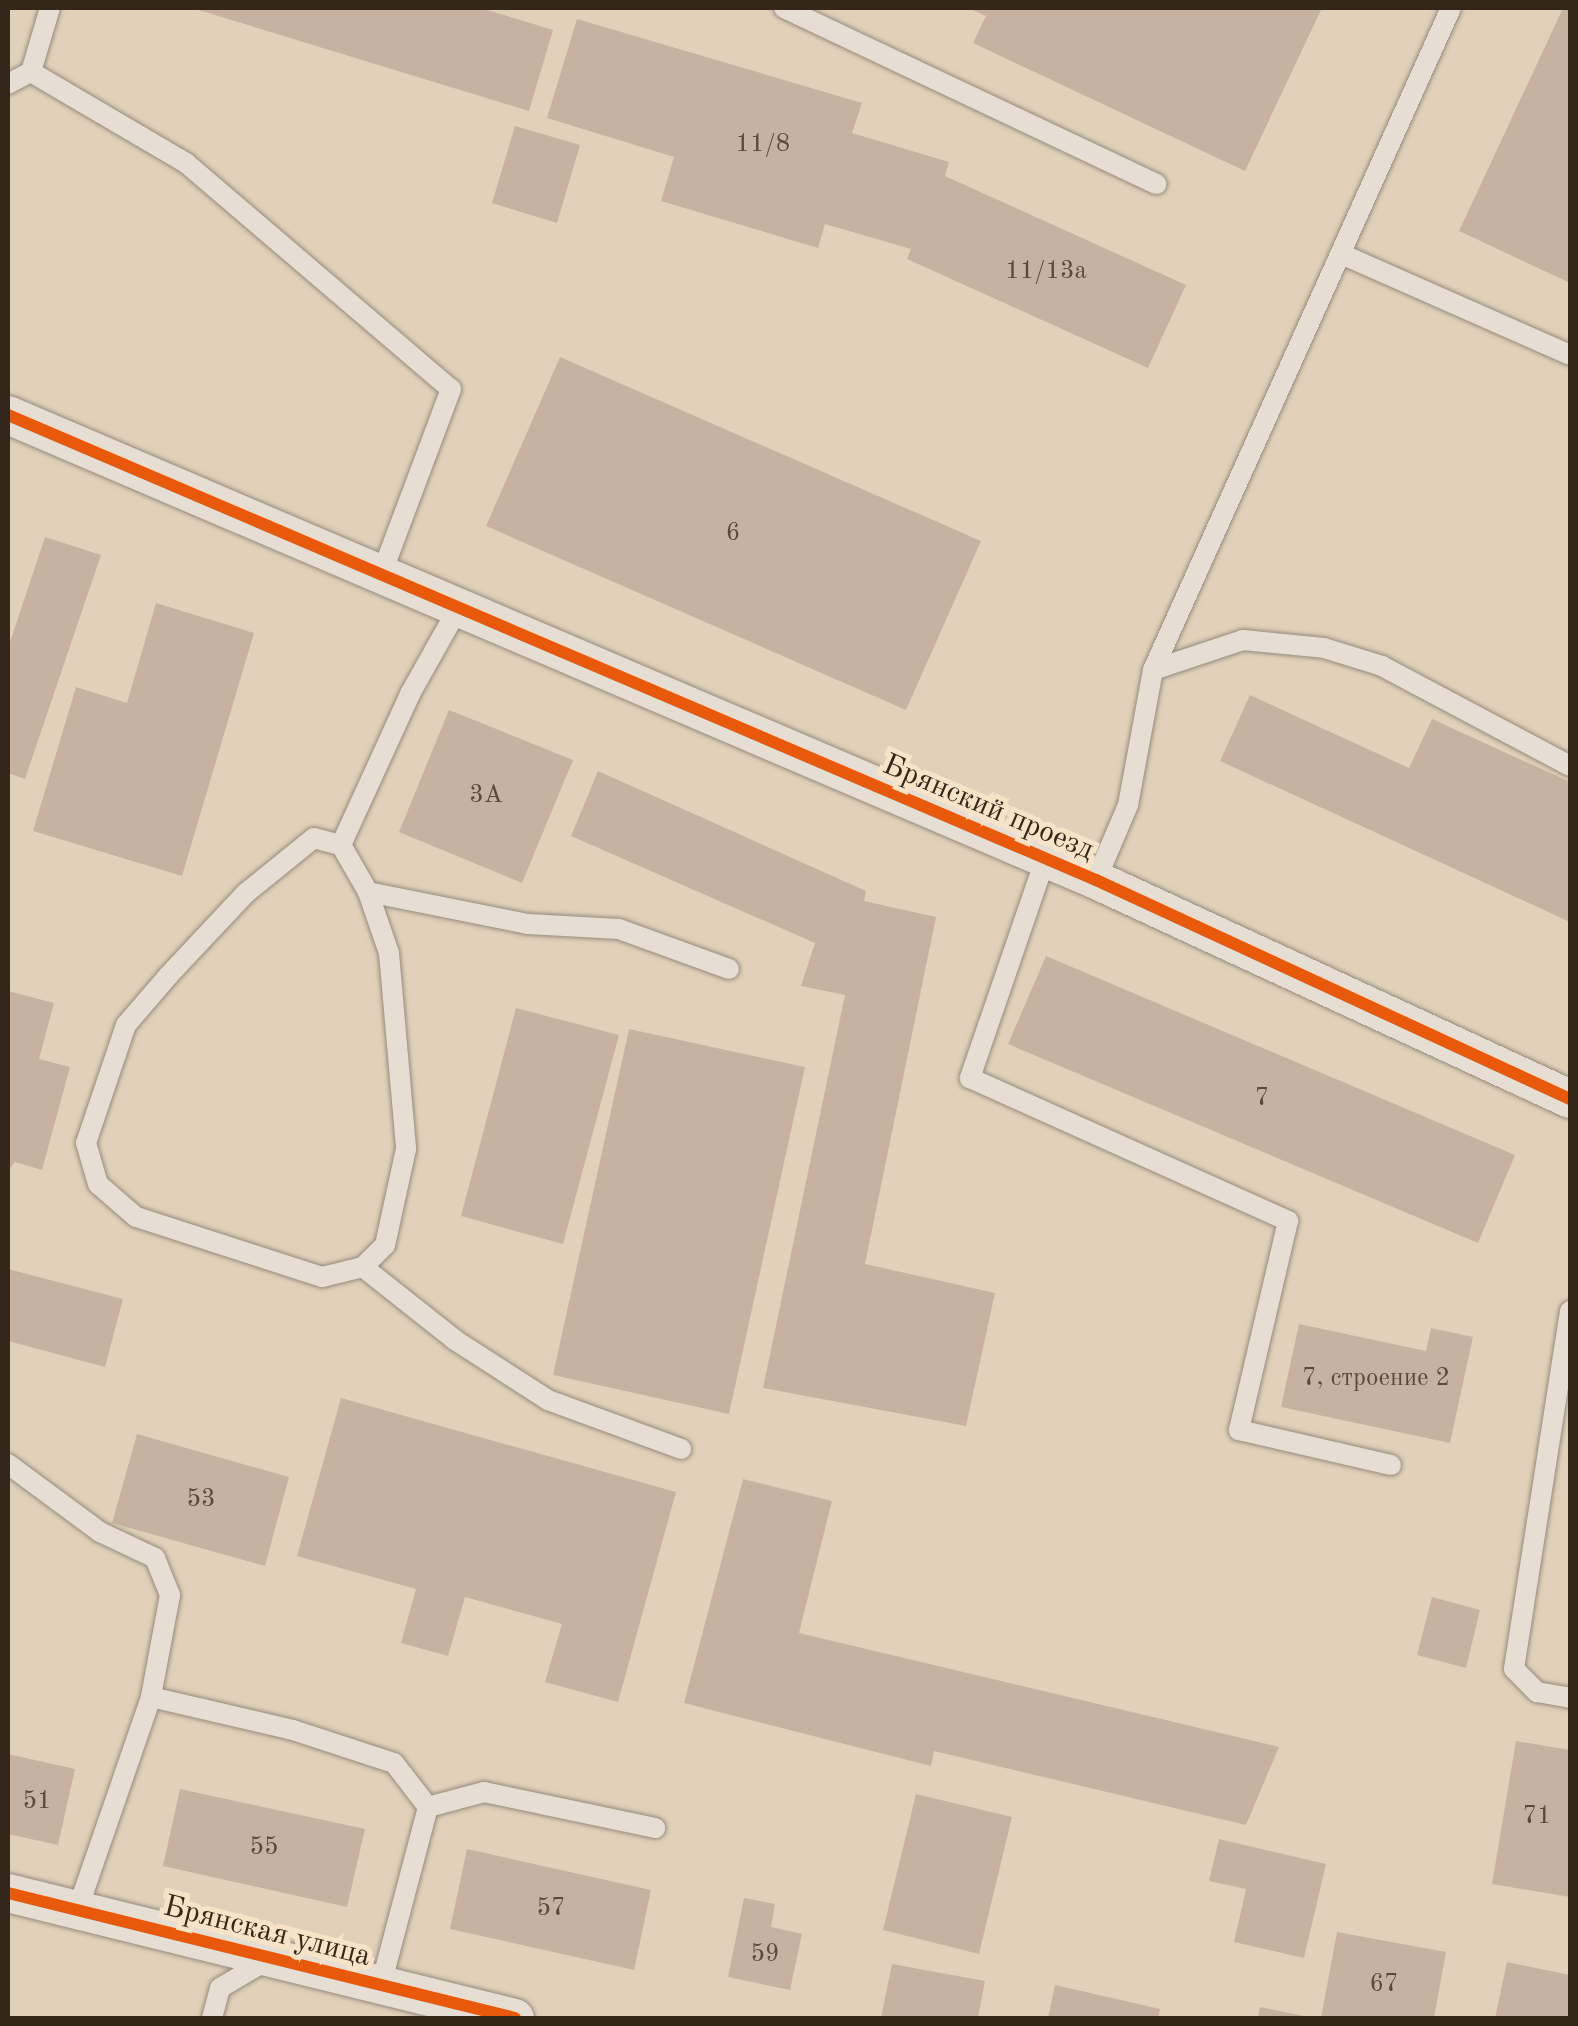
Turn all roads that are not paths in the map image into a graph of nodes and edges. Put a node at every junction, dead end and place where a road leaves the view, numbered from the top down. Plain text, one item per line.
1 (50, 8) edge
2 (784, 8) edge
3 (1451, 8) edge
4 (32, 72) junction
5 (8, 84) edge
6 (1156, 184) dead end
7 (1341, 254) junction
8 (1570, 355) edge
9 (8, 415) edge
10 (380, 578) junction
11 (456, 612) junction
12 (1153, 670) junction
13 (1570, 766) edge
14 (341, 844) junction
15 (1045, 860) junction
16 (1096, 880) junction
17 (368, 892) junction
18 (728, 969) dead end
19 (1570, 1099) edge
20 (362, 1267) junction
21 (1570, 1312) edge
22 (681, 1449) dead end
23 (8, 1464) edge
24 (1391, 1464) dead end
25 (151, 1697) junction
26 (1570, 1698) edge
27 (428, 1806) junction
28 (655, 1828) dead end
29 (8, 1893) edge
30 (77, 1911) junction
31 (271, 1958) junction
32 (381, 1985) junction
33 (212, 2018) edge
34 (515, 2018) edge

1 - 4 lane
2 - 6 lane
3 - 7 lane
4 - 5 lane
4 - 10 lane
7 - 8 lane
7 - 12 lane
9 - 10 street, Брянский проезд
10 - 11 street, Брянский проезд
11 - 14 lane
11 - 15 street, Брянский проезд
12 - 13 lane
12 - 16 lane
14 - 17 lane
14 - 20 lane
15 - 16 street, Брянский проезд
15 - 24 lane
16 - 19 street, Брянский проезд
17 - 18 lane
17 - 20 lane
20 - 22 lane
21 - 26 lane
23 - 25 lane
25 - 27 lane
25 - 30 lane
27 - 28 lane
27 - 32 lane
29 - 30 street, Брянская улица
30 - 31 street, Брянская улица
31 - 32 street, Брянская улица
31 - 33 lane
32 - 34 street, Брянская улица

